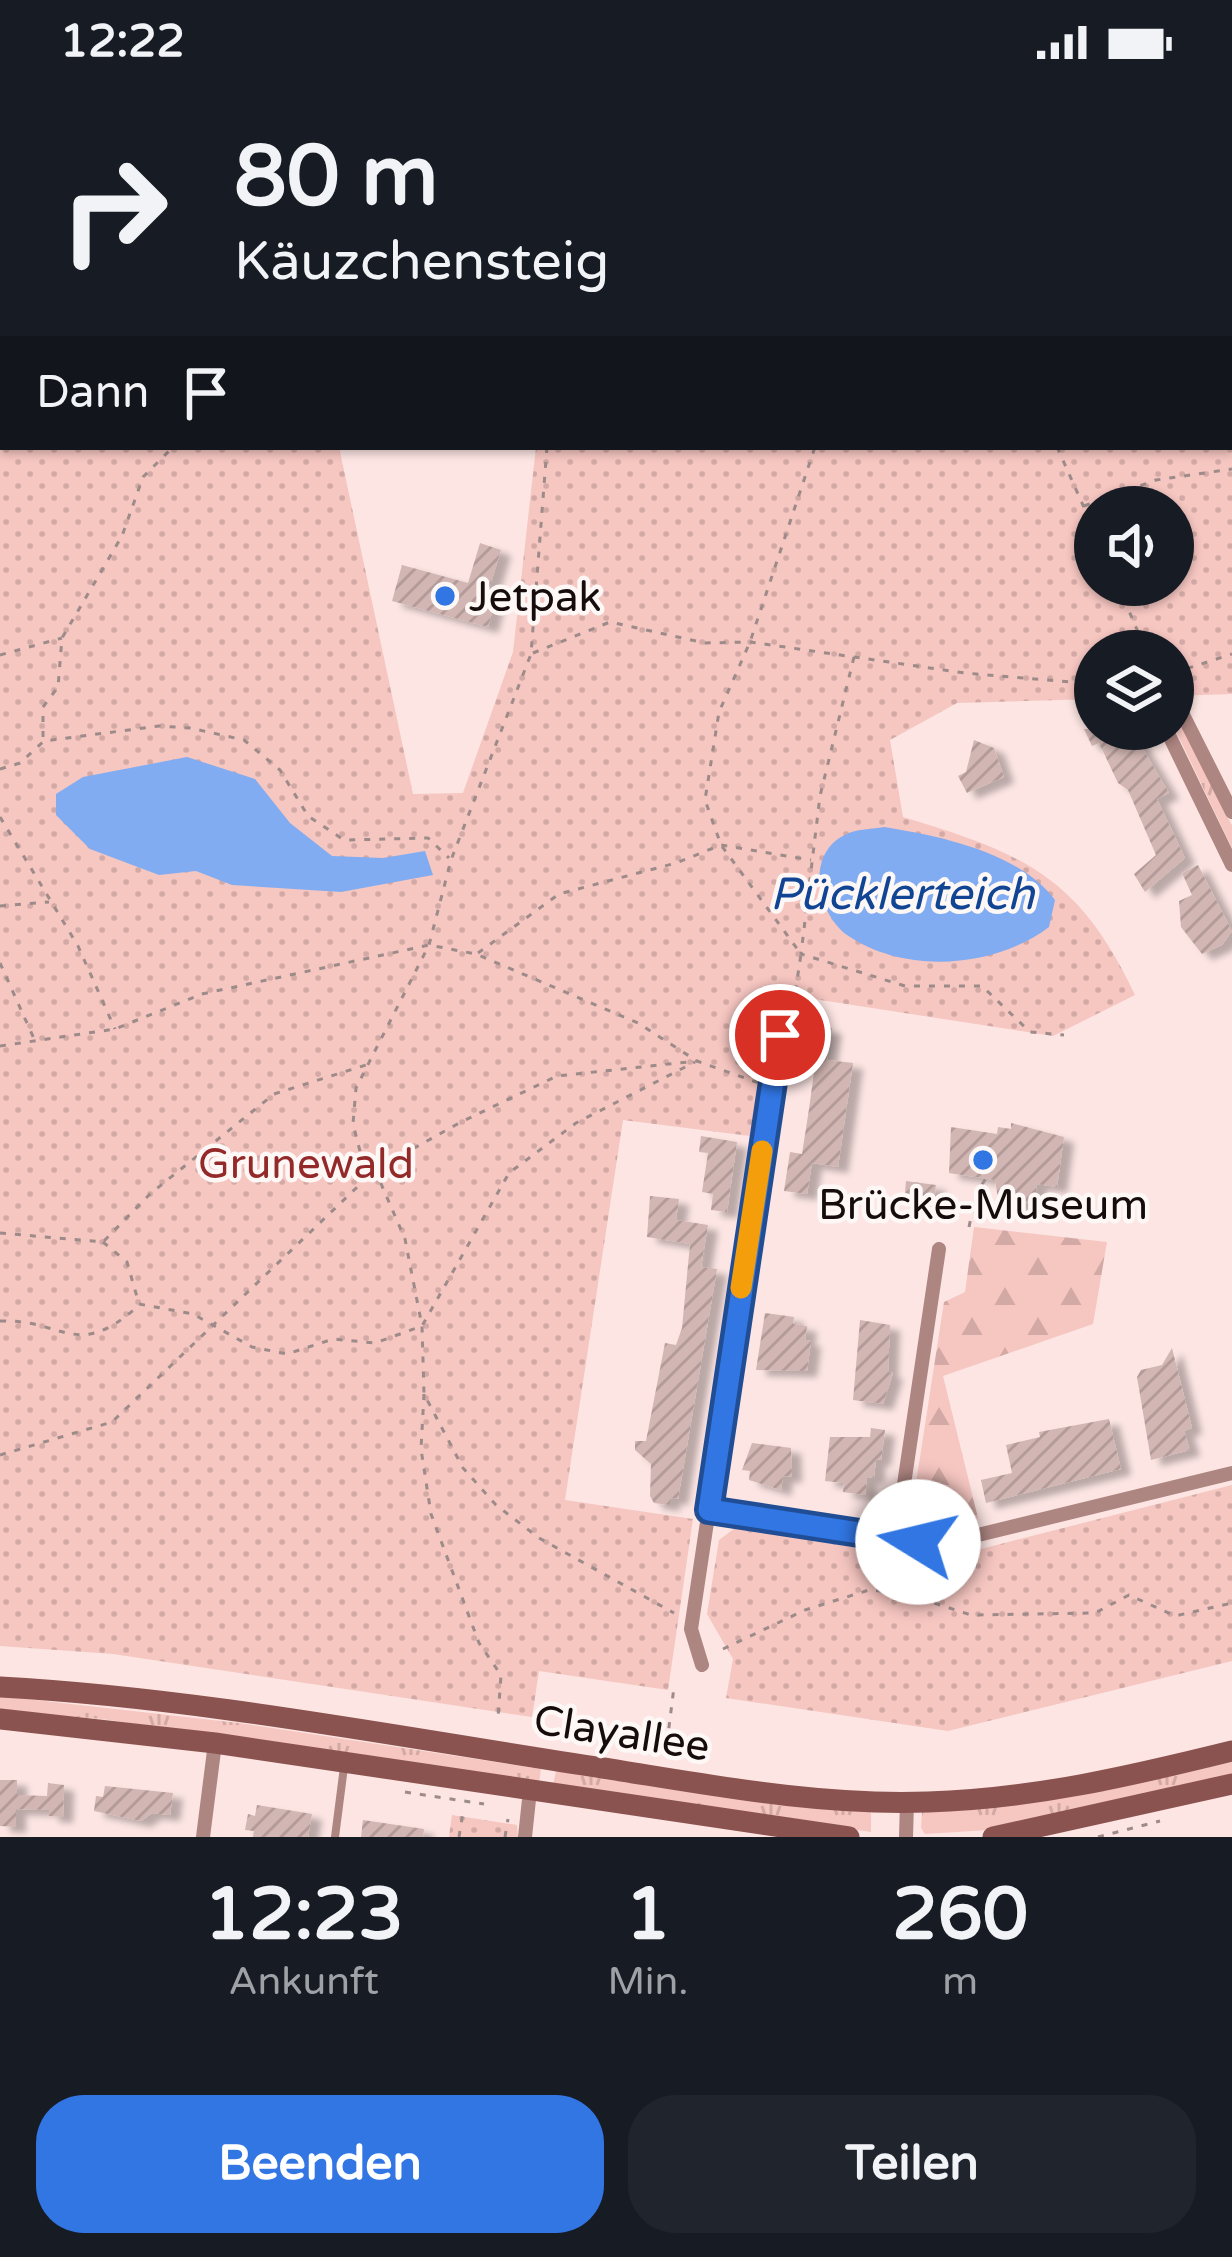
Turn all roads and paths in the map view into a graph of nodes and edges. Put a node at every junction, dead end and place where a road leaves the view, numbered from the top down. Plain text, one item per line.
1 (169, 450) edge
2 (547, 450) edge
3 (813, 450) edge
4 (1059, 450) edge
5 (1232, 470) edge
6 (1075, 486) edge
7 (1139, 486) edge
8 (62, 638) junction
9 (750, 642) junction
10 (531, 654) junction
11 (1232, 654) edge
12 (0, 655) edge
13 (854, 657) junction
14 (1194, 667) edge
15 (1074, 682) edge
16 (1194, 737) edge
17 (44, 741) junction
18 (1176, 750) edge
19 (0, 769) edge
20 (1232, 812) edge
21 (0, 817) edge
22 (721, 845) junction
23 (451, 860) junction
24 (811, 860) junction
25 (1232, 865) edge
26 (51, 902) junction
27 (1, 908) edge
28 (429, 945) junction
29 (476, 954) junction
30 (801, 954) junction
31 (0, 963) edge
32 (792, 1012) dead end
33 (116, 1029) junction
34 (780, 1035) dead end
35 (1064, 1035) dead end
36 (36, 1043) junction
37 (0, 1046) edge
38 (697, 1061) junction
39 (367, 1065) junction
40 (761, 1084) dead end
41 (375, 1170) junction
42 (988, 1175) dead end
43 (970, 1227) dead end
44 (0, 1233) edge
45 (104, 1242) junction
46 (939, 1250) dead end
47 (140, 1304) junction
48 (0, 1321) edge
49 (422, 1326) junction
50 (212, 1329) junction
51 (424, 1394) junction
52 (0, 1455) edge
53 (1232, 1473) edge
54 (709, 1510) junction
55 (896, 1538) junction
56 (920, 1557) dead end
57 (925, 1599) junction
58 (1232, 1604) edge
59 (681, 1616) dead end
60 (723, 1648) dead end
61 (702, 1665) dead end
62 (674, 1687) dead end
63 (0, 1688) edge
64 (498, 1718) dead end
65 (0, 1719) edge
66 (215, 1743) junction
67 (667, 1743) dead end
68 (1232, 1751) edge
69 (345, 1762) junction
70 (1232, 1784) edge
71 (394, 1790) dead end
72 (530, 1790) junction
73 (907, 1802) junction
74 (501, 1806) dead end
75 (464, 1812) dead end
76 (508, 1819) dead end
77 (203, 1837) edge
78 (335, 1837) edge
79 (459, 1837) edge
80 (506, 1837) edge
81 (525, 1837) edge
82 (849, 1837) edge
83 (906, 1837) edge
84 (993, 1837) edge

1 - 8 path
2 - 10 path
3 - 9 path
4 - 6 path
5 - 7 path
8 - 12 path
8 - 17 path
9 - 10 path
9 - 13 path
9 - 22 path
10 - 23 path
11 - 14 path
13 - 15 path
13 - 24 path
16 - 20 street
17 - 19 path
17 - 23 path
18 - 25 street
21 - 26 path
22 - 24 path
22 - 29 path
22 - 30 path
23 - 28 path
24 - 30 path
26 - 27 path
26 - 33 path
28 - 29 path
28 - 33 path
28 - 39 path
29 - 38 path
30 - 32 path
30 - 35 path
31 - 36 path
33 - 36 path
34 - 54 street
36 - 37 path
38 - 40 path
38 - 41 path
38 - 49 path
39 - 41 path
39 - 45 path
41 - 49 path
41 - 50 path
42 - 43 path
44 - 45 path
45 - 47 path
46 - 55 street
47 - 48 path
47 - 50 path
49 - 50 path
49 - 51 path
50 - 52 path
51 - 59 path
51 - 64 path
53 - 55 street
54 - 55 street
54 - 61 street
56 - 57 path
57 - 58 path
57 - 60 path
62 - 67 path
63 - 73 main road, Clayallee
65 - 66 main road, Clayallee
66 - 69 main road, Clayallee
66 - 77 street
68 - 73 main road, Clayallee
69 - 72 main road, Clayallee
69 - 78 lane
70 - 84 main road
71 - 74 path
72 - 81 street
72 - 82 main road, Clayallee
73 - 83 street
75 - 79 path
76 - 80 path

